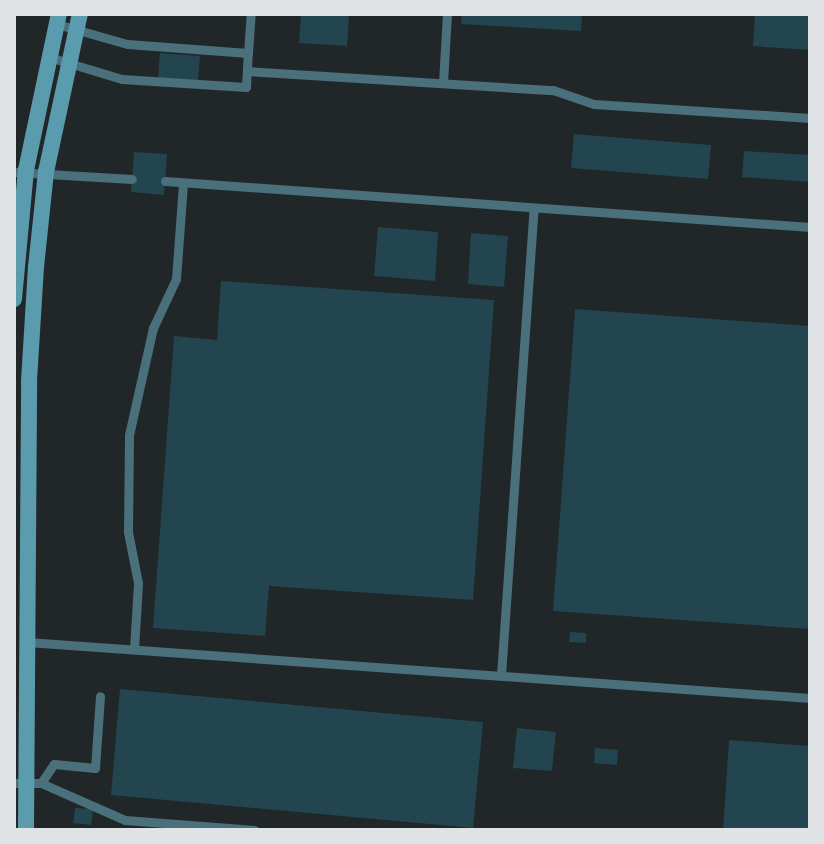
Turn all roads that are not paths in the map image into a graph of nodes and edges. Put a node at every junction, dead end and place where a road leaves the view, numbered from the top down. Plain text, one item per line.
1 (251, 14) edge
2 (447, 14) edge
3 (58, 19) edge
4 (78, 22) edge
5 (248, 53) junction
6 (48, 57) junction
7 (67, 62) junction
8 (247, 71) junction
9 (443, 83) junction
10 (810, 118) edge
11 (20, 171) edge
12 (46, 172) junction
13 (132, 179) dead end
14 (165, 181) dead end
15 (183, 183) junction
16 (534, 208) junction
17 (810, 227) edge
18 (14, 299) edge
19 (27, 642) junction
20 (134, 649) junction
21 (501, 675) junction
22 (100, 696) dead end
23 (810, 698) edge
24 (27, 783) edge
25 (26, 830) edge
26 (255, 830) edge

1 - 5 lane
2 - 9 lane
3 - 4 lane
3 - 6 main road
4 - 5 lane
4 - 7 main road
5 - 8 lane
6 - 7 lane
6 - 11 main road
7 - 8 lane
7 - 12 main road
8 - 9 lane
9 - 10 lane
11 - 12 lane
11 - 18 main road
12 - 13 lane
12 - 19 main road
14 - 15 lane
15 - 16 lane
15 - 20 lane
16 - 17 lane
16 - 21 lane
19 - 20 lane
19 - 24 main road
20 - 21 lane
21 - 23 lane
22 - 24 lane
24 - 25 main road
24 - 26 lane

